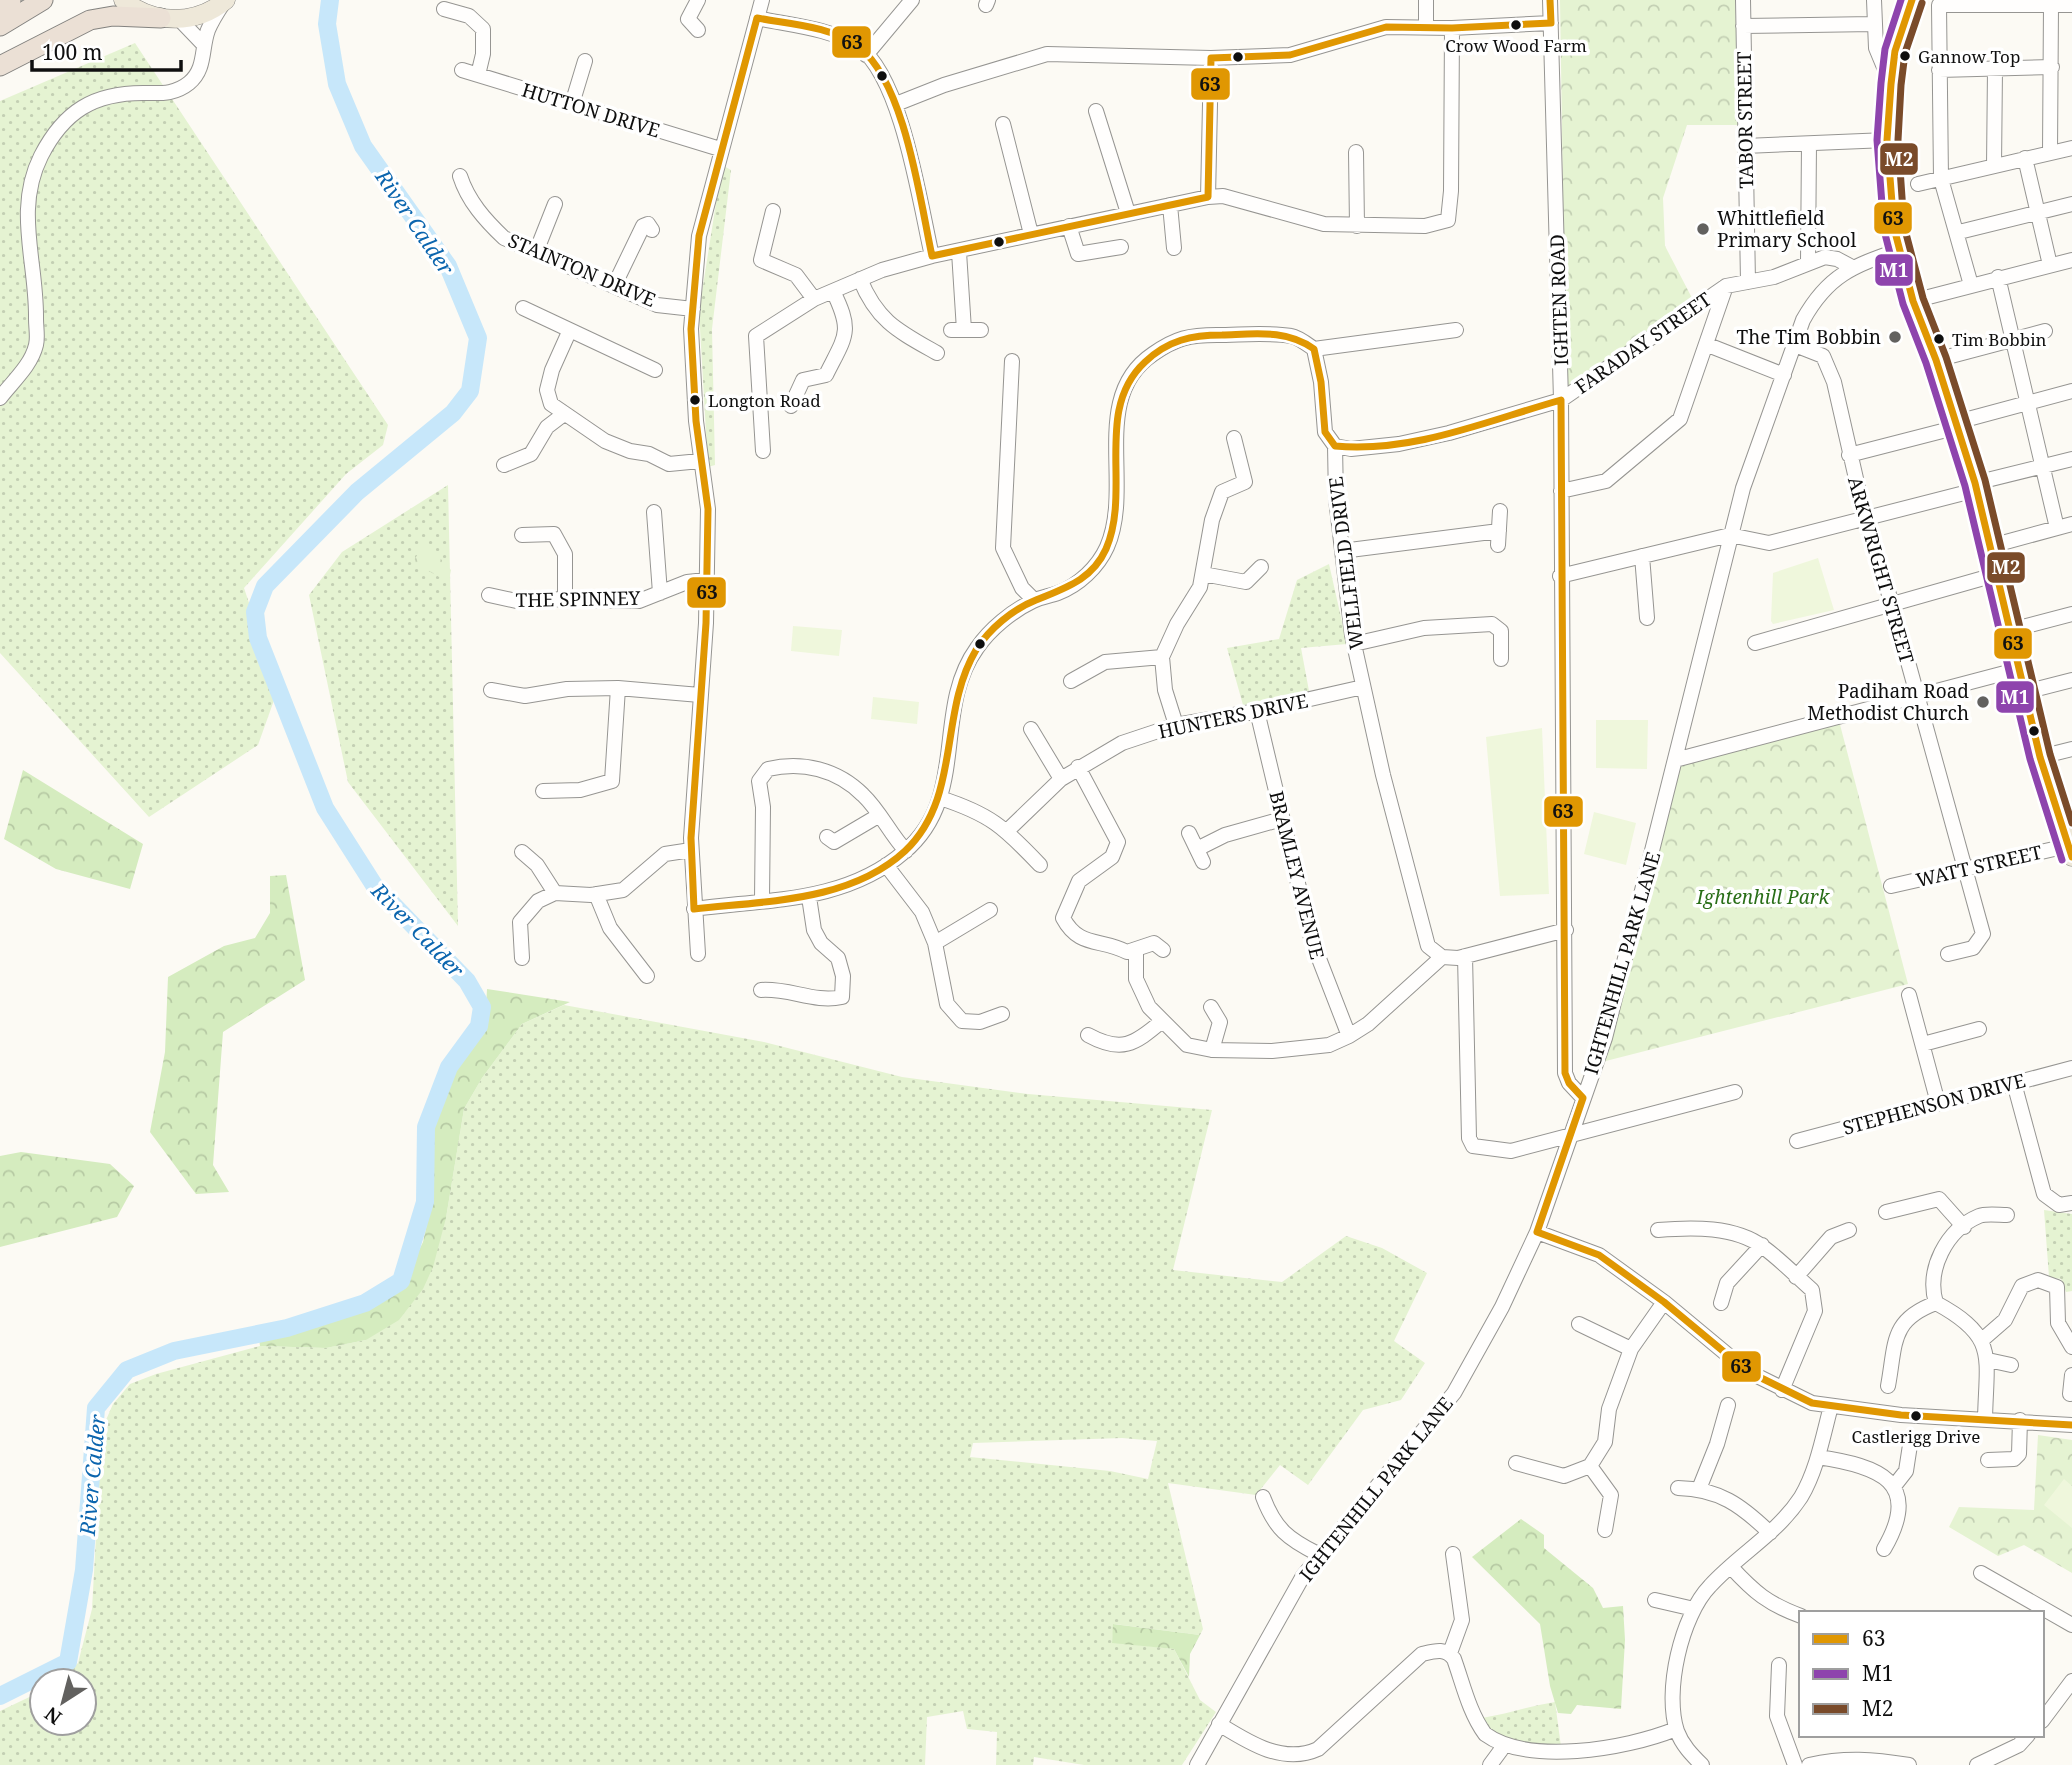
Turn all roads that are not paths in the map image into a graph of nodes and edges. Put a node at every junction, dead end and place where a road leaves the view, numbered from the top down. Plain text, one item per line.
1 (11, 0) edge
2 (43, 0) edge
3 (123, 0) edge
4 (698, 0) edge
5 (762, 0) edge
6 (912, 0) edge
7 (1426, 0) edge
8 (1550, 0) edge
9 (1743, 0) edge
10 (1874, 0) edge
11 (1905, 0) edge
12 (1912, 0) edge
13 (225, 1) edge
14 (1988, 3) edge
15 (2051, 5) junction
16 (2072, 5) edge
17 (0, 7) edge
18 (444, 9) dead end
19 (757, 18) junction
20 (170, 19) junction
21 (1904, 19) junction
22 (1551, 23) junction
23 (1873, 24) junction
24 (0, 26) edge
25 (1743, 26) junction
26 (1426, 27) junction
27 (1452, 28) junction
28 (698, 30) dead end
29 (204, 45) junction
30 (866, 55) junction
31 (1211, 58) junction
32 (586, 61) dead end
33 (0, 66) edge
34 (2052, 67) junction
35 (1939, 69) junction
36 (1995, 69) junction
37 (462, 70) dead end
38 (478, 75) junction
39 (1891, 84) junction
40 (572, 104) junction
41 (896, 104) junction
42 (1096, 111) dead end
43 (1003, 124) dead end
44 (1887, 140) junction
45 (1808, 144) junction
46 (1745, 146) junction
47 (2072, 148) edge
48 (720, 149) junction
49 (1356, 152) dead end
50 (2050, 152) junction
51 (2025, 158) junction
52 (1994, 166) junction
53 (460, 176) dead end
54 (1941, 179) junction
55 (1918, 184) dead end
56 (1208, 197) junction
57 (2072, 204) edge
58 (555, 205) dead end
59 (1170, 205) junction
60 (773, 211) dead end
61 (2037, 212) junction
62 (1128, 213) junction
63 (1069, 226) junction
64 (1357, 226) junction
65 (652, 230) dead end
66 (1958, 232) junction
67 (1031, 234) junction
68 (1121, 247) dead end
69 (1174, 248) dead end
70 (1899, 250) junction
71 (536, 252) junction
72 (959, 252) junction
73 (932, 256) junction
74 (2072, 260) edge
75 (1808, 262) junction
76 (2050, 265) junction
77 (1853, 267) junction
78 (1998, 278) junction
79 (860, 279) junction
80 (1748, 282) junction
81 (1971, 285) junction
82 (614, 286) junction
83 (1726, 286) junction
84 (833, 291) junction
85 (814, 299) junction
86 (1913, 301) junction
87 (523, 308) dead end
88 (693, 309) junction
89 (981, 330) dead end
90 (1456, 330) dead end
91 (2045, 331) dead end
92 (569, 332) junction
93 (2011, 341) junction
94 (1708, 345) junction
95 (1796, 345) junction
96 (1314, 349) junction
97 (937, 353) dead end
98 (1936, 360) junction
99 (1013, 361) dead end
100 (655, 370) dead end
101 (1784, 374) junction
102 (2072, 391) edge
103 (1, 395) edge
104 (1561, 400) junction
105 (2027, 403) junction
106 (791, 406) dead end
107 (564, 414) junction
108 (1958, 425) junction
109 (1234, 438) dead end
110 (1335, 446) junction
111 (763, 451) dead end
112 (1849, 455) junction
113 (2072, 459) edge
114 (700, 461) junction
115 (504, 465) dead end
116 (2042, 466) junction
117 (1975, 487) junction
118 (1561, 491) junction
119 (1500, 511) dead end
120 (654, 512) dead end
121 (1865, 518) junction
122 (2072, 524) edge
123 (2057, 528) junction
124 (522, 535) dead end
125 (1730, 535) junction
126 (1991, 546) junction
127 (1342, 551) junction
128 (1642, 556) junction
129 (1261, 567) dead end
130 (1998, 574) junction
131 (1203, 575) junction
132 (1560, 576) junction
133 (706, 580) junction
134 (660, 593) junction
135 (489, 595) dead end
136 (565, 599) junction
137 (1034, 600) junction
138 (1892, 604) junction
139 (2072, 614) edge
140 (1647, 618) dead end
141 (2011, 630) junction
142 (1755, 643) dead end
143 (1354, 644) junction
144 (1162, 657) junction
145 (1501, 659) dead end
146 (2020, 669) junction
147 (1071, 681) dead end
148 (2072, 681) edge
149 (1363, 687) junction
150 (621, 688) junction
151 (491, 690) dead end
152 (2025, 692) junction
153 (700, 695) junction
154 (1916, 696) junction
155 (1257, 711) junction
156 (1176, 725) junction
157 (1031, 729) dead end
158 (2072, 749) edge
159 (2040, 757) junction
160 (1675, 760) junction
161 (1078, 767) junction
162 (1061, 779) junction
163 (543, 791) dead end
164 (940, 798) junction
165 (878, 816) junction
166 (1282, 819) junction
167 (1007, 831) junction
168 (1189, 834) dead end
169 (827, 837) dead end
170 (691, 850) junction
171 (905, 851) junction
172 (2069, 851) edge
173 (522, 852) dead end
174 (886, 865) junction
175 (1040, 865) dead end
176 (1964, 870) junction
177 (1891, 886) dead end
178 (555, 893) junction
179 (596, 894) junction
180 (809, 897) junction
181 (761, 899) junction
182 (694, 909) junction
183 (990, 911) dead end
184 (1566, 930) junction
185 (935, 943) junction
186 (1136, 950) junction
187 (1163, 950) dead end
188 (698, 954) dead end
189 (1948, 954) dead end
190 (1465, 956) junction
191 (1442, 957) junction
192 (522, 958) dead end
193 (647, 976) dead end
194 (761, 990) dead end
195 (1909, 995) dead end
196 (1211, 1007) dead end
197 (1002, 1014) dead end
198 (1162, 1021) junction
199 (1979, 1029) dead end
200 (1088, 1035) dead end
201 (1349, 1036) junction
202 (1923, 1044) junction
203 (1212, 1050) junction
204 (2072, 1068) edge
205 (2014, 1083) junction
206 (1735, 1092) dead end
207 (1583, 1098) junction
208 (1938, 1103) junction
209 (1569, 1137) junction
210 (1797, 1141) dead end
211 (2066, 1204) edge
212 (1886, 1212) dead end
213 (2007, 1215) dead end
214 (1964, 1227) junction
215 (1658, 1230) dead end
216 (1849, 1230) dead end
217 (1537, 1232) junction
218 (1762, 1245) junction
219 (1797, 1277) junction
220 (1664, 1302) junction
221 (1721, 1303) dead end
222 (1936, 1303) junction
223 (1579, 1324) dead end
224 (1982, 1340) junction
225 (2072, 1347) edge
226 (1631, 1349) junction
227 (1988, 1360) junction
228 (2011, 1365) dead end
229 (2072, 1375) edge
230 (1888, 1386) dead end
231 (1782, 1390) junction
232 (2070, 1394) edge
233 (1728, 1405) dead end
234 (1831, 1406) junction
235 (1984, 1420) junction
236 (2020, 1420) junction
237 (2072, 1425) edge
238 (1910, 1445) dead end
239 (1818, 1457) junction
240 (1988, 1460) dead end
241 (1516, 1464) dead end
242 (1590, 1466) junction
243 (1895, 1485) junction
244 (1678, 1488) dead end
245 (1699, 1489) junction
246 (1263, 1497) dead end
247 (1605, 1530) dead end
248 (1770, 1533) junction
249 (1884, 1549) dead end
250 (1318, 1554) junction
251 (1453, 1555) dead end
252 (1731, 1567) junction
253 (1981, 1573) dead end
254 (1655, 1600) dead end
255 (1694, 1609) junction
256 (1799, 1615) edge
257 (2072, 1625) edge
258 (1450, 1653) junction
259 (1775, 1673) dead end
260 (2072, 1681) edge
261 (2044, 1718) edge
262 (1219, 1724) junction
263 (1676, 1729) junction
264 (2023, 1740) edge
265 (1501, 1751) junction
266 (1306, 1760) edge
267 (1611, 1761) edge
268 (1197, 1765) edge
269 (1490, 1765) edge
270 (1702, 1765) edge
271 (1795, 1765) edge
272 (1810, 1765) edge
273 (1909, 1765) edge
274 (1977, 1765) edge

1 - 17 highway
2 - 24 highway
3 - 20 main road
4 - 28 street
5 - 19 street
6 - 30 street
7 - 26 street
8 - 22 street, IGHTEN ROAD
9 - 25 street, TABOR STREET
10 - 23 street
11 - 21 main road
12 - 21 main road
13 - 20 main road
13 - 29 street
14 - 15 street
14 - 35 street
15 - 16 street
15 - 34 street
18 - 38 street
19 - 30 street
19 - 48 street
20 - 29 street
20 - 33 highway
21 - 39 main road
22 - 27 street
22 - 104 street, IGHTEN ROAD
23 - 25 street
23 - 39 street
25 - 46 street, TABOR STREET
26 - 27 street
26 - 31 street
27 - 64 street
29 - 103 street
30 - 41 street
31 - 41 street
31 - 56 street
32 - 40 street
34 - 36 street
34 - 50 street
35 - 36 street
35 - 54 street
36 - 52 street
37 - 38 street, HUTTON DRIVE
38 - 40 street, HUTTON DRIVE
39 - 44 main road
40 - 48 street, HUTTON DRIVE
41 - 73 street
42 - 62 street
43 - 67 street
44 - 45 street
44 - 70 main road
45 - 46 street
45 - 75 street
46 - 80 street, TABOR STREET
47 - 50 street
48 - 88 street
49 - 64 street
50 - 51 street
51 - 52 street
51 - 61 street
52 - 54 street
53 - 71 street, STAINTON DRIVE
54 - 55 street
54 - 66 street
56 - 59 street
56 - 64 street
57 - 61 street
58 - 71 street
59 - 62 street
59 - 69 street
60 - 85 street
61 - 66 street
61 - 76 street
62 - 63 street
63 - 67 street
63 - 68 street
65 - 82 street
66 - 81 street
67 - 72 street
70 - 77 street, IGHTENHILL PARK LANE
70 - 86 main road
71 - 82 street, STAINTON DRIVE
72 - 73 street
72 - 89 street
73 - 79 street
74 - 76 street
75 - 77 street
75 - 80 street
76 - 78 street
77 - 95 street, IGHTENHILL PARK LANE
78 - 81 street
78 - 93 street
79 - 84 street
79 - 97 street
80 - 83 street
81 - 86 street
82 - 88 street, STAINTON DRIVE
83 - 94 street
83 - 104 street, FARADAY STREET
84 - 85 street
84 - 106 street
85 - 111 street
86 - 98 main road
87 - 92 street
88 - 114 street
90 - 96 street
91 - 93 street
92 - 100 street
92 - 107 street
93 - 98 street
93 - 105 street
94 - 101 street
94 - 118 street
95 - 101 street, IGHTENHILL PARK LANE
95 - 112 street, ARKWRIGHT STREET
96 - 110 street, WELLFIELD DRIVE
96 - 137 street
98 - 108 main road
99 - 137 street
101 - 125 street, IGHTENHILL PARK LANE
102 - 105 street
104 - 110 street, FARADAY STREET
104 - 118 street, IGHTEN ROAD
105 - 108 street
105 - 116 street
107 - 114 street
107 - 115 street
108 - 112 street
108 - 117 main road
109 - 131 street
110 - 127 street, WELLFIELD DRIVE
112 - 121 street, ARKWRIGHT STREET
113 - 116 street
114 - 133 street
116 - 117 street
116 - 123 street
117 - 121 street
117 - 126 main road
118 - 132 street, IGHTEN ROAD
119 - 127 street
120 - 134 street
121 - 125 street
121 - 138 street, ARKWRIGHT STREET
122 - 123 street
123 - 126 street
124 - 136 street
125 - 128 street
125 - 160 street, IGHTENHILL PARK LANE
126 - 130 main road
127 - 143 street, WELLFIELD DRIVE
128 - 132 street
128 - 140 street
129 - 131 street
130 - 138 street
130 - 141 main road
131 - 144 street
132 - 184 street, IGHTEN ROAD
133 - 134 street, THE SPINNEY
133 - 153 street
134 - 136 street, THE SPINNEY
135 - 136 street, THE SPINNEY
137 - 164 street
138 - 142 street
138 - 154 street, ARKWRIGHT STREET
139 - 141 street
141 - 146 main road
143 - 145 street
143 - 149 street, WELLFIELD DRIVE
144 - 147 street
144 - 156 street
146 - 152 main road
146 - 154 street
148 - 152 street
149 - 155 street, HUNTERS DRIVE
149 - 191 street, WELLFIELD DRIVE
150 - 151 street
150 - 153 street
150 - 163 street
152 - 159 main road
153 - 170 street
154 - 160 street
154 - 176 street, ARKWRIGHT STREET
155 - 156 street, HUNTERS DRIVE
155 - 166 street, BRAMLEY AVENUE
156 - 161 street, HUNTERS DRIVE
157 - 162 street
158 - 159 street
159 - 172 main road
160 - 207 street, IGHTENHILL PARK LANE
161 - 162 street, HUNTERS DRIVE
161 - 186 street
162 - 167 street, HUNTERS DRIVE
164 - 167 street
164 - 171 street
165 - 169 street
165 - 171 street
165 - 181 street
166 - 168 street
166 - 201 street, BRAMLEY AVENUE
167 - 175 street
170 - 179 street
170 - 182 street
171 - 174 street
172 - 176 street, WATT STREET
173 - 178 street
174 - 180 street
174 - 185 street
176 - 177 street, WATT STREET
176 - 189 street, ARKWRIGHT STREET
178 - 179 street
178 - 192 street
179 - 193 street
180 - 181 street
180 - 194 street
181 - 182 street
182 - 188 street
183 - 185 street
184 - 190 street
184 - 207 street, IGHTEN ROAD
185 - 197 street
186 - 187 street
186 - 198 street
190 - 191 street
190 - 209 street
191 - 201 street
195 - 202 street
196 - 203 street
198 - 200 street
198 - 203 street
199 - 202 street
201 - 203 street
202 - 208 street
204 - 205 street, STEPHENSON DRIVE
205 - 208 street, STEPHENSON DRIVE
205 - 211 street
206 - 209 street
207 - 209 street, IGHTENHILL PARK LANE
208 - 210 street, STEPHENSON DRIVE
209 - 217 street, IGHTENHILL PARK LANE
212 - 214 street
213 - 214 street
214 - 222 street
215 - 218 street
216 - 219 street
217 - 220 street
217 - 250 street, IGHTENHILL PARK LANE
218 - 219 street
218 - 221 street
219 - 231 street
220 - 226 street
220 - 231 street
222 - 224 street
222 - 230 street
223 - 226 street
224 - 225 street
224 - 227 street
226 - 242 street
227 - 228 street
227 - 235 street
229 - 232 street
231 - 234 street
233 - 245 street
234 - 235 street
234 - 239 street
235 - 236 street
236 - 237 street
236 - 240 street
238 - 243 street
239 - 243 street
239 - 248 street
241 - 242 street
242 - 247 street
243 - 249 street
244 - 245 street
245 - 248 street
246 - 250 street
248 - 252 street
250 - 262 street, IGHTENHILL PARK LANE
251 - 258 street
252 - 255 street
252 - 256 street
253 - 257 street
254 - 255 street
255 - 263 street
258 - 265 street
258 - 266 street
259 - 271 street
260 - 261 street
262 - 266 street
262 - 268 street, IGHTENHILL PARK LANE
263 - 267 street
263 - 270 street
264 - 274 street
265 - 267 street
265 - 269 street
272 - 273 street

